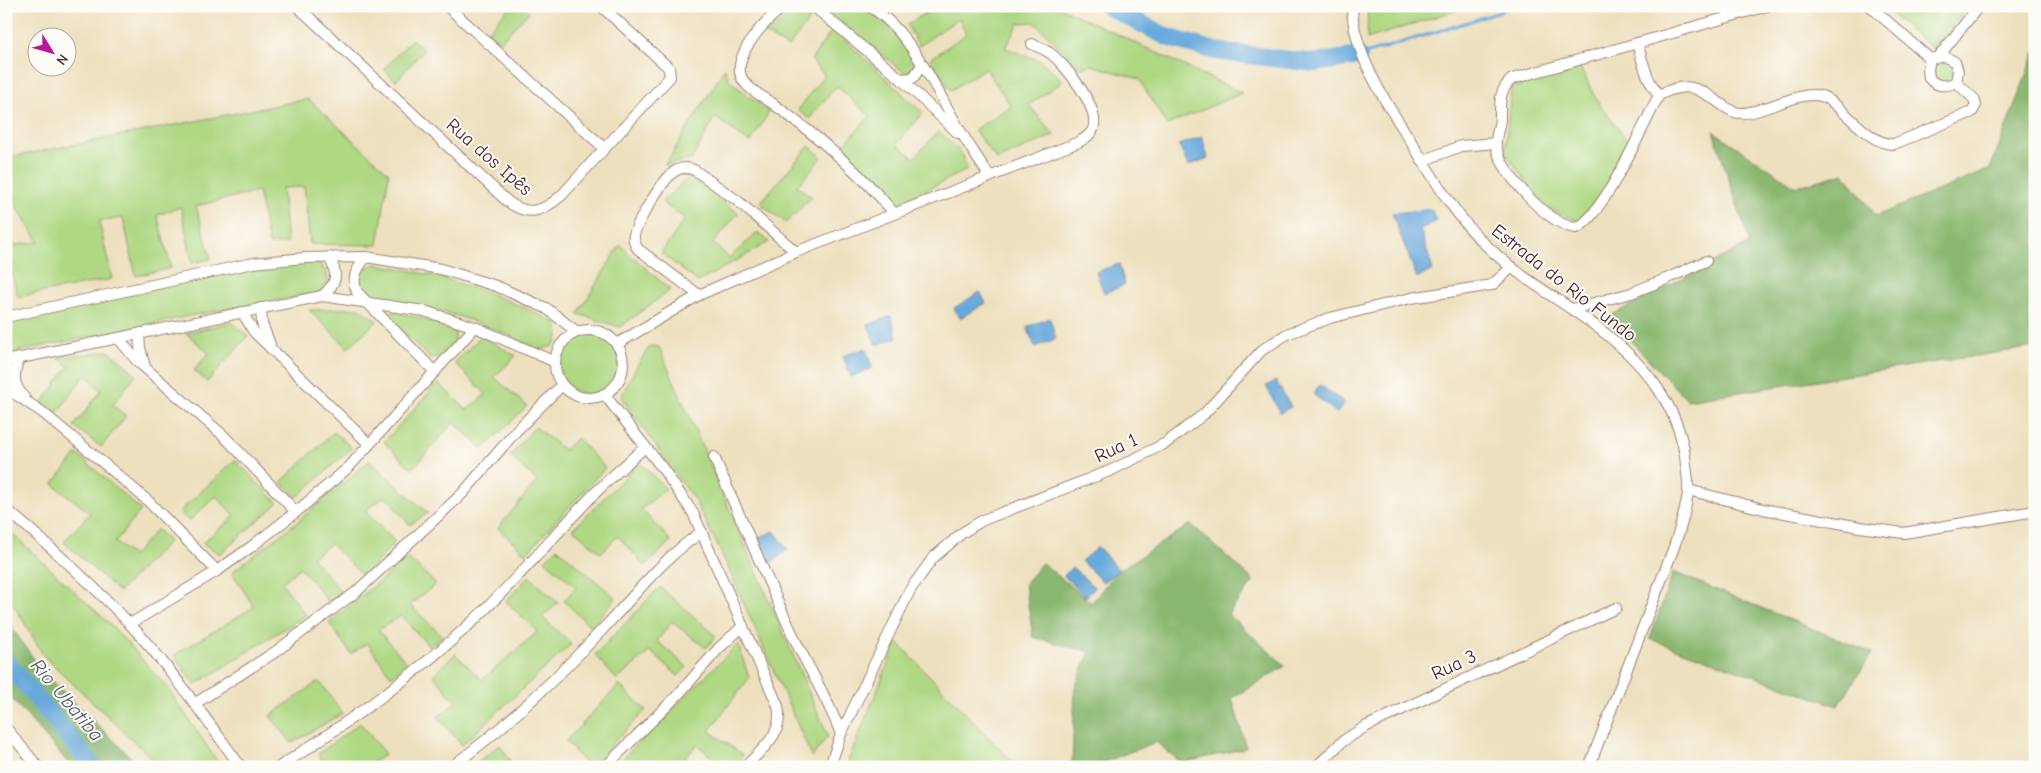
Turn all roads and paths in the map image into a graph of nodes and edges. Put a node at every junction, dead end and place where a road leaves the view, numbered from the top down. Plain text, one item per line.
1 (447, 6) edge
2 (601, 6) edge
3 (786, 6) edge
4 (813, 6) edge
5 (870, 6) edge
6 (1352, 6) edge
7 (1767, 6) edge
8 (1870, 6) edge
9 (1979, 6) edge
10 (304, 9) edge
11 (824, 11) edge
12 (1637, 43) junction
13 (1032, 44) dead end
14 (1935, 58) junction
15 (922, 64) junction
16 (901, 79) junction
17 (1956, 82) junction
18 (1659, 95) junction
19 (966, 141) junction
20 (1496, 143) junction
21 (604, 148) junction
22 (1422, 161) junction
23 (990, 177) junction
24 (894, 213) junction
25 (796, 252) junction
26 (366, 257) junction
27 (329, 258) junction
28 (1706, 261) dead end
29 (1512, 267) junction
30 (699, 295) junction
31 (322, 296) junction
32 (367, 302) junction
33 (261, 308) junction
34 (1572, 310) junction
35 (242, 312) junction
36 (6, 317) edge
37 (476, 328) junction
38 (577, 332) junction
39 (139, 335) junction
40 (119, 339) junction
41 (617, 344) junction
42 (271, 347) junction
43 (18, 358) junction
44 (6, 361) edge
45 (555, 362) junction
46 (145, 367) junction
47 (435, 372) junction
48 (562, 384) junction
49 (6, 388) edge
50 (604, 394) junction
51 (28, 401) junction
52 (369, 444) junction
53 (645, 447) junction
54 (714, 457) dead end
55 (1688, 490) junction
56 (6, 508) edge
57 (2035, 511) edge
58 (296, 512) junction
59 (702, 532) junction
60 (217, 571) junction
61 (1616, 608) dead end
62 (130, 624) junction
63 (742, 628) junction
64 (196, 703) junction
65 (6, 728) edge
66 (841, 734) junction
67 (831, 766) edge
68 (38, 767) edge
69 (241, 767) edge
70 (279, 767) edge
71 (451, 767) edge
72 (606, 767) edge
73 (745, 767) edge
74 (1316, 767) edge
75 (1589, 767) edge

1 - 21 street
2 - 21 street, Rua dos Ipês
3 - 24 street
4 - 11 street
5 - 15 street
6 - 22 street, Estrada do Rio Fundo
7 - 12 street
8 - 14 street
9 - 14 street
10 - 21 street, Rua dos Ipês
11 - 16 street
12 - 18 street
12 - 20 street
13 - 23 street
14 - 17 street
14 - 17 street
15 - 16 street
15 - 19 street
16 - 19 street
17 - 18 street
18 - 20 street
19 - 23 street
20 - 22 street
22 - 29 street, Estrada do Rio Fundo
23 - 24 street
24 - 25 street
25 - 30 street
25 - 30 street
26 - 27 street
26 - 32 street
26 - 38 street
27 - 31 street
27 - 36 street
28 - 34 street
29 - 34 street, Estrada do Rio Fundo
29 - 66 street, Rua 1
30 - 41 street
31 - 32 street
31 - 33 street
32 - 37 street
32 - 47 street
33 - 35 street
33 - 42 street
34 - 55 street, Estrada do Rio Fundo
35 - 39 street
35 - 42 street
37 - 45 street
37 - 47 street
38 - 41 street
38 - 45 street
39 - 40 street
39 - 46 street
40 - 43 street
40 - 46 street
41 - 50 street
42 - 52 street
43 - 44 street
43 - 51 street
45 - 48 street
46 - 58 street
47 - 52 street
48 - 50 street
48 - 64 street
49 - 51 street
50 - 53 street
51 - 60 street
52 - 58 street
53 - 59 street
53 - 70 street
54 - 66 street
55 - 57 street
55 - 75 street, Estrada do Rio Fundo
56 - 62 street
58 - 60 street
59 - 63 street
59 - 71 street
60 - 62 street
61 - 74 street, Rua 3
62 - 64 street
63 - 72 street
63 - 73 street
64 - 69 street
65 - 68 street
66 - 67 street, Rua 1

